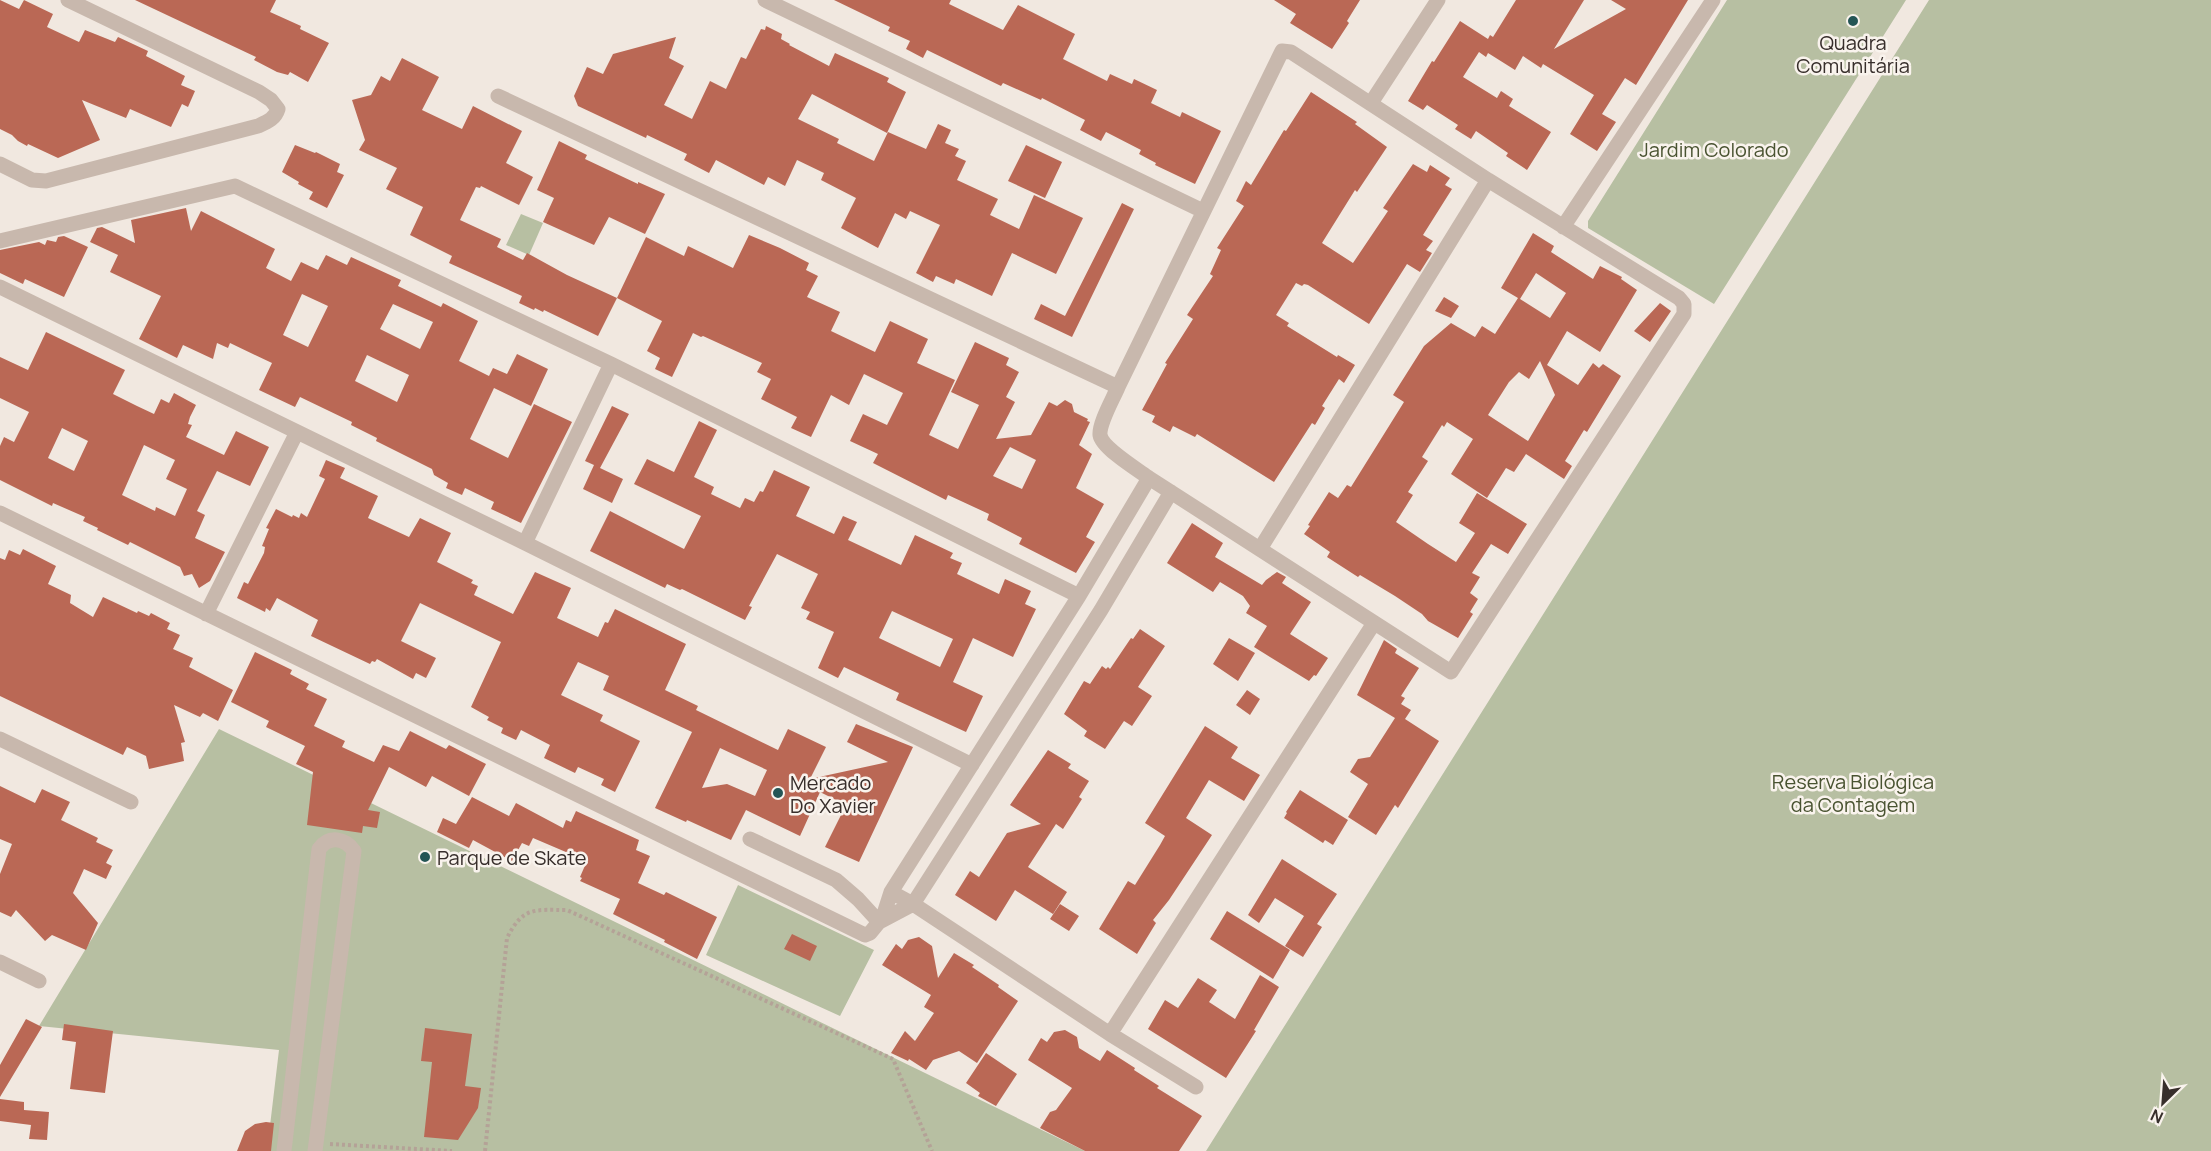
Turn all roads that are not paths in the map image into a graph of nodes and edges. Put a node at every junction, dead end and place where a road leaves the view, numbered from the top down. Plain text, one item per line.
1 (68, 0) edge
2 (765, 0) edge
3 (1438, 0) edge
4 (1713, 0) edge
5 (498, 96) dead end
6 (1371, 103) junction
7 (0, 164) edge
8 (1488, 180) junction
9 (1203, 211) junction
10 (1563, 227) junction
11 (0, 241) edge
12 (0, 287) edge
13 (611, 364) junction
14 (1118, 387) junction
15 (297, 432) junction
16 (1149, 478) junction
17 (1171, 492) junction
18 (0, 513) edge
19 (525, 543) junction
20 (1260, 549) junction
21 (1079, 596) junction
22 (206, 614) junction
23 (1374, 623) junction
24 (1037, 662) junction
25 (1060, 675) junction
26 (0, 739) edge
27 (972, 765) junction
28 (131, 802) dead end
29 (750, 839) dead end
30 (891, 892) junction
31 (913, 904) junction
32 (881, 921) junction
33 (0, 962) edge
34 (39, 981) dead end
35 (1110, 1034) junction
36 (1196, 1087) dead end
37 (284, 1151) edge
38 (315, 1151) edge

1 - 7 street
2 - 9 street
3 - 6 street
4 - 10 street
5 - 14 street
6 - 8 street
6 - 9 street
8 - 10 street
8 - 20 street
9 - 14 street
10 - 23 street
11 - 13 street
12 - 15 street
13 - 19 street
13 - 21 street
14 - 16 street
15 - 19 street
15 - 22 street
16 - 17 street
16 - 21 street
17 - 20 street
17 - 25 street
18 - 22 street
19 - 27 street
20 - 23 street
21 - 24 street
22 - 32 street
23 - 35 street
24 - 25 street
24 - 27 street
25 - 31 street
26 - 28 street
27 - 30 street
29 - 32 street
30 - 31 street
30 - 32 street
31 - 32 street
31 - 35 street
33 - 34 street
35 - 36 street
37 - 38 street

